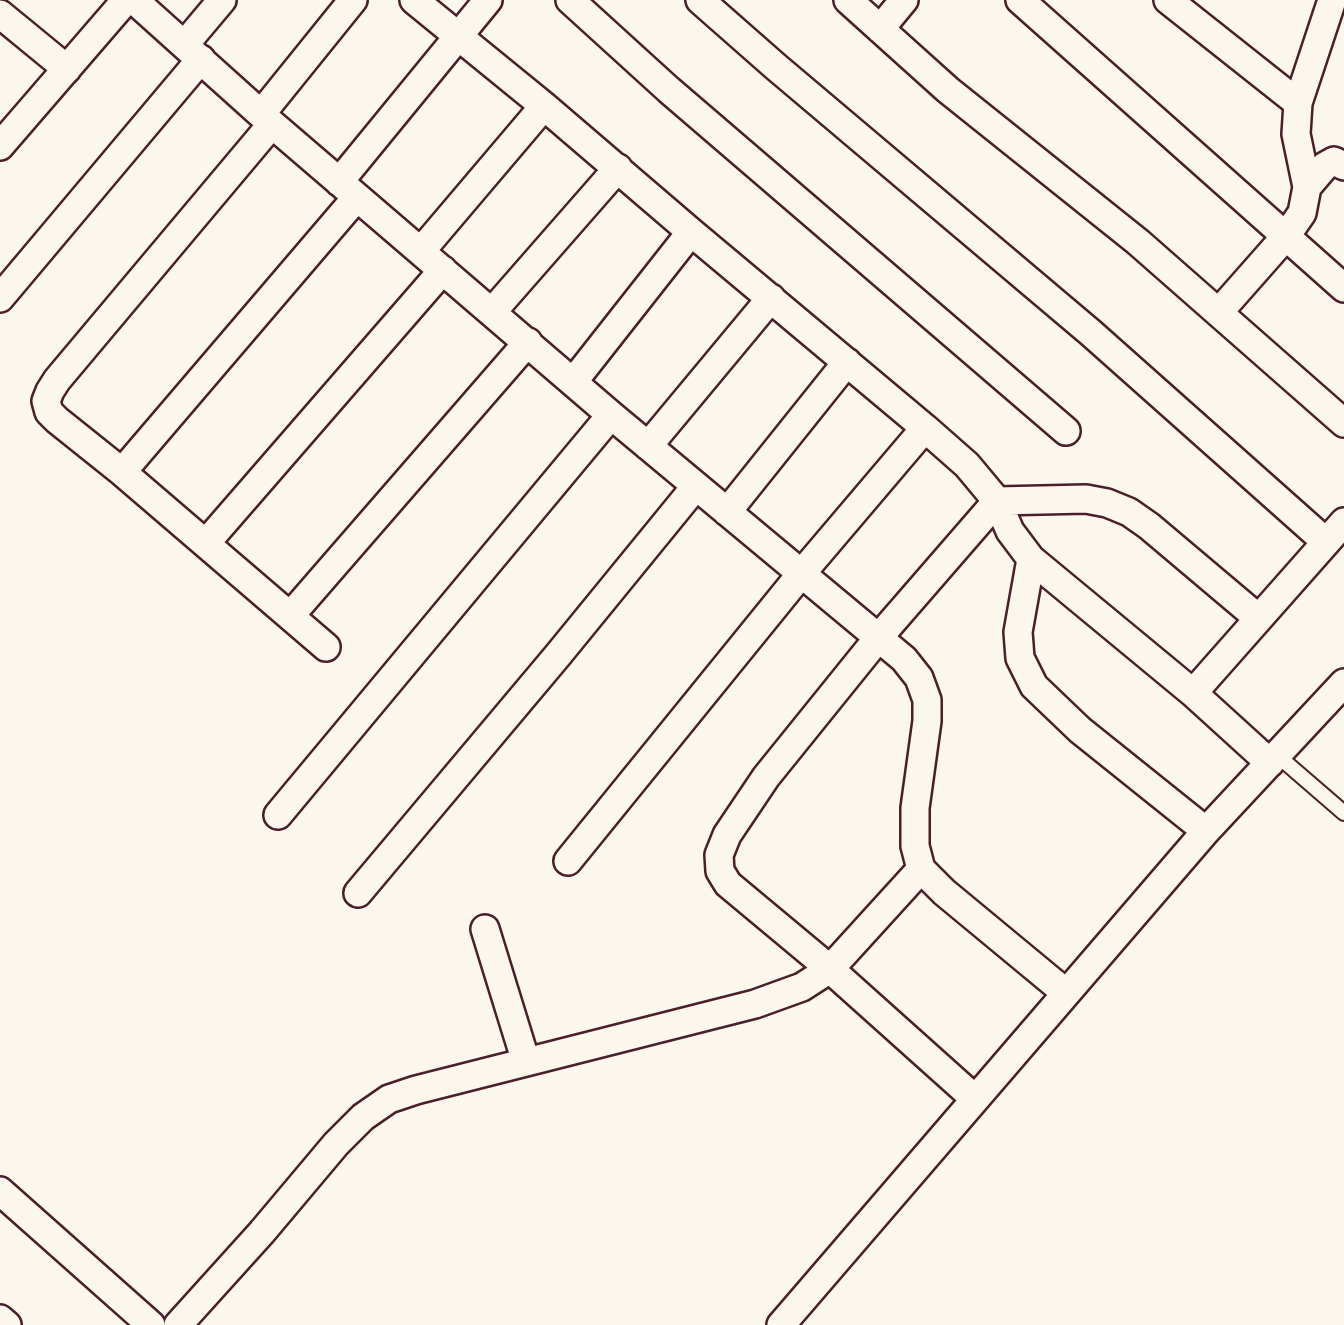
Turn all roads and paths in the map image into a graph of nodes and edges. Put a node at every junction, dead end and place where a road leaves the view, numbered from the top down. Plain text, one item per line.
1 (126, 0) edge
2 (134, 0) edge
3 (222, 0) edge
4 (354, 0) edge
5 (414, 0) edge
6 (488, 0) edge
7 (570, 0) edge
8 (700, 0) edge
9 (848, 0) edge
10 (904, 0) edge
11 (1020, 0) edge
12 (1168, 0) edge
13 (1328, 2) edge
14 (0, 14) edge
15 (880, 29) junction
16 (459, 37) junction
17 (193, 51) junction
18 (67, 69) junction
19 (1298, 103) junction
20 (544, 106) junction
21 (267, 119) junction
22 (0, 146) edge
23 (1344, 166) edge
24 (618, 168) junction
25 (1307, 187) junction
26 (348, 190) junction
27 (691, 232) junction
28 (1286, 236) junction
29 (421, 251) junction
30 (444, 270) junction
31 (1344, 288) edge
32 (0, 298) edge
33 (771, 298) junction
34 (492, 312) junction
35 (1219, 312) junction
36 (528, 342) junction
37 (847, 362) junction
38 (573, 382) junction
39 (611, 416) junction
40 (1344, 423) edge
41 (925, 428) junction
42 (1066, 431) dead end
43 (648, 446) junction
44 (122, 472) junction
45 (696, 486) junction
46 (997, 501) junction
47 (727, 512) junction
48 (1344, 522) edge
49 (1326, 542) junction
50 (206, 543) junction
51 (1030, 559) junction
52 (801, 574) junction
53 (290, 616) junction
54 (1258, 618) junction
55 (879, 637) junction
56 (326, 647) dead end
57 (1344, 683) edge
58 (1193, 693) junction
59 (1273, 759) junction
60 (1344, 813) edge
61 (278, 815) dead end
62 (1206, 831) junction
63 (568, 861) dead end
64 (921, 869) junction
65 (358, 893) dead end
66 (485, 929) dead end
67 (830, 969) junction
68 (1066, 993) junction
69 (526, 1062) junction
70 (974, 1098) junction
71 (0, 1191) edge
72 (0, 1319) edge
73 (7, 1325) edge
74 (151, 1325) edge
75 (178, 1325) edge
76 (781, 1325) edge

1 - 18 street
2 - 17 street
3 - 17 street
4 - 21 street
5 - 16 street
6 - 16 street
7 - 42 street
8 - 49 street
9 - 15 street
10 - 15 street
11 - 28 street
12 - 19 street
13 - 19 street
14 - 18 street
15 - 35 street
16 - 20 street
16 - 26 street
17 - 21 street
17 - 32 street
18 - 22 street
19 - 25 street
20 - 24 street
20 - 29 street
21 - 26 street
21 - 44 street
23 - 25 street
24 - 27 street
24 - 34 street
25 - 28 street
26 - 29 street
26 - 44 street
27 - 33 street
27 - 38 street
28 - 31 street
28 - 35 street
29 - 30 street
30 - 34 street
30 - 50 street
33 - 37 street
33 - 43 street
34 - 36 street
35 - 40 street
36 - 38 street
36 - 53 street
37 - 41 street
37 - 47 street
38 - 39 street
39 - 43 street
39 - 61 street
41 - 46 street
41 - 52 street
43 - 45 street
44 - 50 street
45 - 47 street
45 - 65 street
46 - 51 street
46 - 54 street
46 - 55 street
47 - 52 street
48 - 49 street
49 - 54 street
50 - 53 street
51 - 58 street
51 - 62 street
52 - 55 street
52 - 63 street
53 - 56 street
54 - 58 street
55 - 64 street
55 - 67 street
57 - 59 street
58 - 59 street
59 - 60 lane
59 - 62 street
62 - 68 street
64 - 67 street
64 - 68 street
66 - 69 street
67 - 69 street
67 - 70 street
68 - 70 street
69 - 75 street
70 - 76 street
71 - 74 street
72 - 73 street

